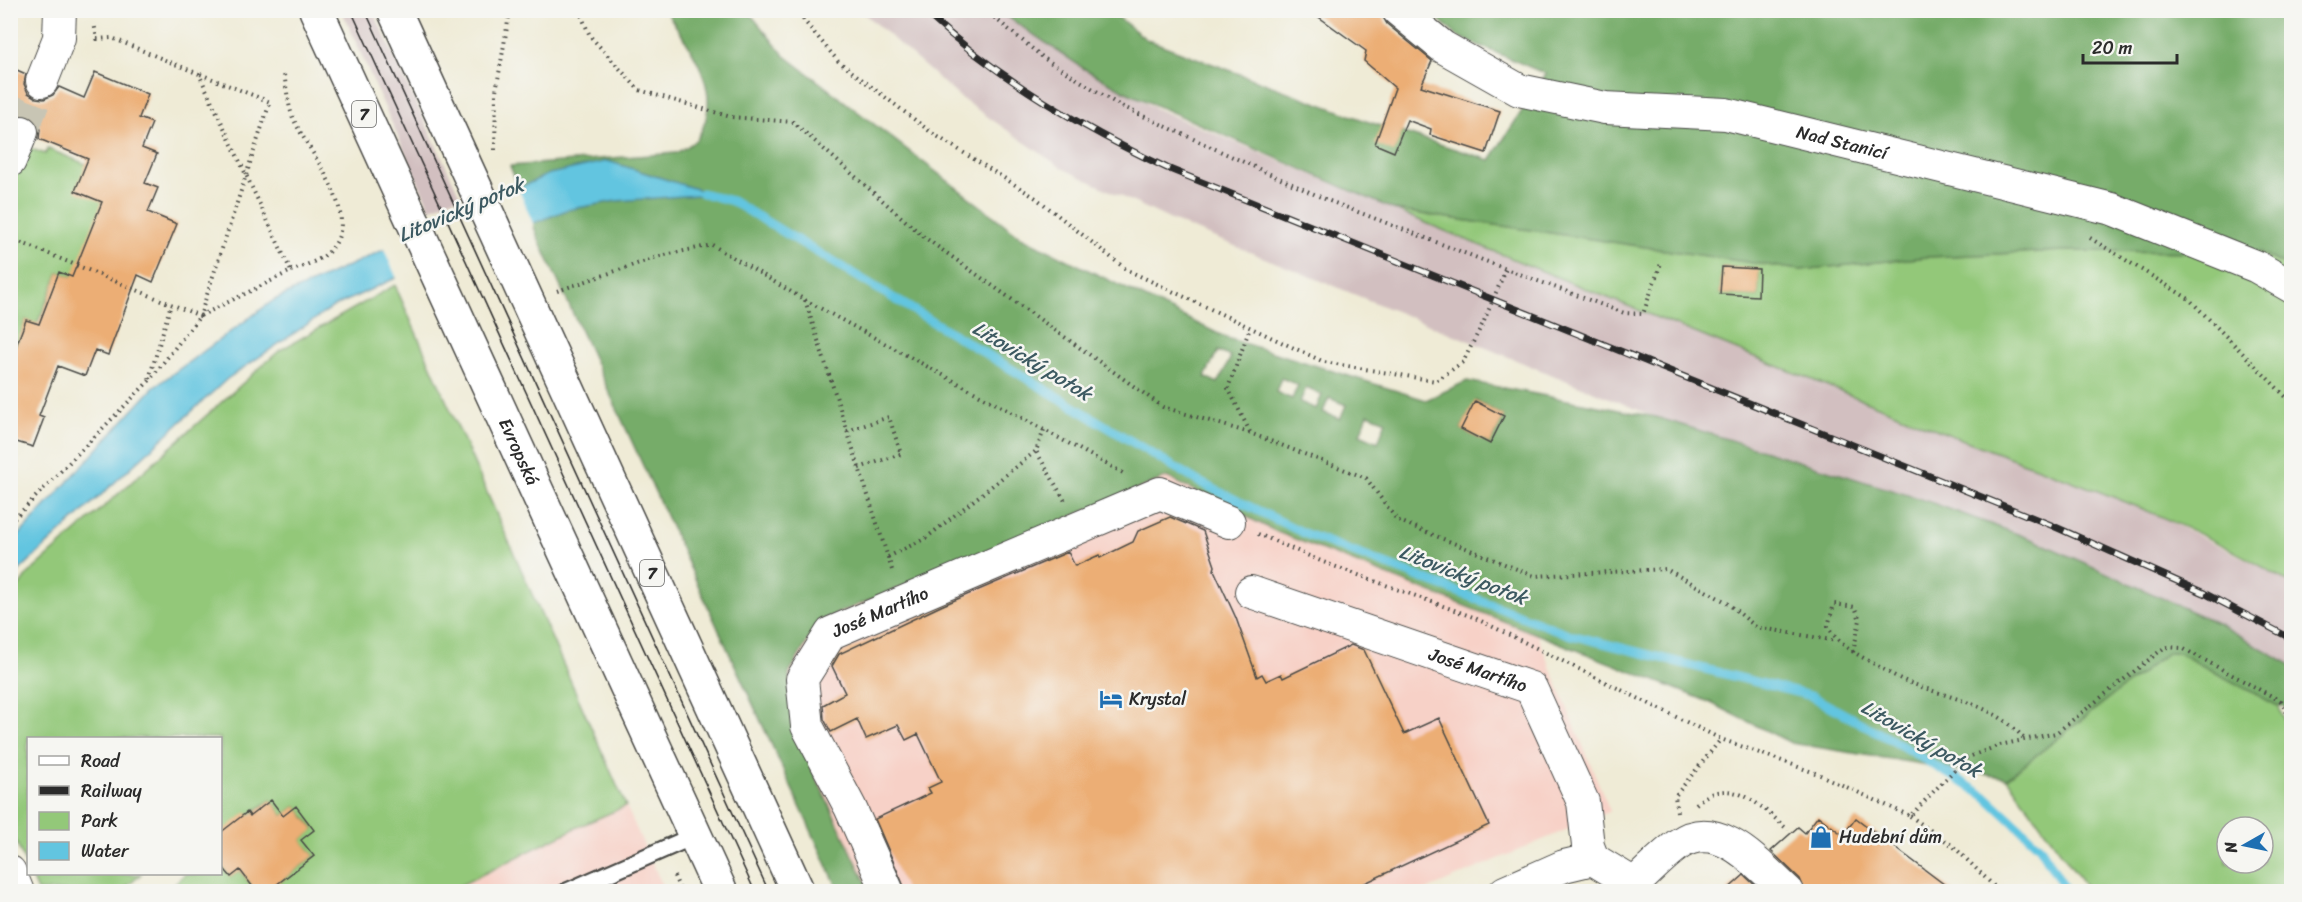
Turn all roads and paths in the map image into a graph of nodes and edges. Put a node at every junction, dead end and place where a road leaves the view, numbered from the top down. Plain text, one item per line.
1 (60, 10) edge
2 (316, 10) edge
3 (394, 10) edge
4 (510, 10) edge
5 (579, 10) edge
6 (795, 10) edge
7 (985, 10) edge
8 (1398, 10) edge
9 (93, 20) dead end
10 (199, 74) junction
11 (284, 75) dead end
12 (42, 81) tunnel mouth
13 (22, 132) tunnel mouth
14 (494, 160) dead end
15 (10, 162) edge
16 (246, 176) junction
17 (2080, 232) dead end
18 (10, 238) edge
19 (1661, 263) dead end
20 (1506, 269) junction
21 (291, 271) junction
22 (2292, 287) edge
23 (570, 288) dead end
24 (805, 300) junction
25 (171, 304) junction
26 (200, 316) junction
27 (1250, 328) junction
28 (149, 381) junction
29 (2292, 403) edge
30 (1044, 430) junction
31 (847, 431) junction
32 (1250, 433) junction
33 (1036, 451) junction
34 (859, 468) junction
35 (1160, 493) junction
36 (1229, 522) joint
37 (10, 523) edge
38 (1080, 527) junction
39 (888, 557) junction
40 (1251, 592) dead end
41 (902, 603) junction
42 (1836, 641) junction
43 (1853, 652) junction
44 (2281, 700) junction
45 (2292, 707) edge
46 (2292, 724) edge
47 (1721, 739) junction
48 (2024, 739) junction
49 (1910, 816) junction
50 (1788, 830) dead end
51 (1679, 832) junction
52 (696, 835) junction
53 (1578, 863) junction
54 (10, 872) edge
55 (674, 876) dead end
56 (1630, 888) edge
57 (18, 891) edge
58 (566, 891) edge
59 (681, 891) edge
60 (722, 891) edge
61 (798, 891) edge
62 (888, 891) edge
63 (1505, 891) edge
64 (1538, 891) edge
65 (1788, 891) edge
66 (2000, 891) edge

1 - 12 street
2 - 52 main road, Evropská / 7
3 - 61 main road, 7
4 - 14 path
5 - 32 path
6 - 27 path
7 - 20 path
8 - 22 street, Nad Stanicí
9 - 10 path
10 - 16 path
10 - 16 path
11 - 21 path
13 - 15 street
16 - 21 path
16 - 26 path
17 - 29 path
18 - 25 path
19 - 20 path
20 - 27 path
21 - 26 path
23 - 24 path
24 - 30 path
24 - 31 path
25 - 26 path
25 - 28 path
26 - 28 path
27 - 32 path
28 - 37 path
30 - 33 path
30 - 35 path
31 - 34 path
31 - 34 path
32 - 42 path
33 - 38 path
33 - 39 path
34 - 39 path
35 - 36 street
35 - 38 street, José Martího
36 - 47 path
38 - 41 street, José Martího
39 - 41 path
40 - 53 street, José Martího
41 - 62 street, José Martího
42 - 43 path
42 - 43 path
43 - 48 path
44 - 45 path
44 - 46 path
44 - 48 path
47 - 49 path
47 - 51 path
48 - 49 path
49 - 66 path
50 - 51 path
51 - 56 street
51 - 65 street
52 - 58 lane
52 - 60 main road, Evropská / 7
53 - 56 street
53 - 63 street
53 - 64 lane
54 - 57 street
55 - 59 path

